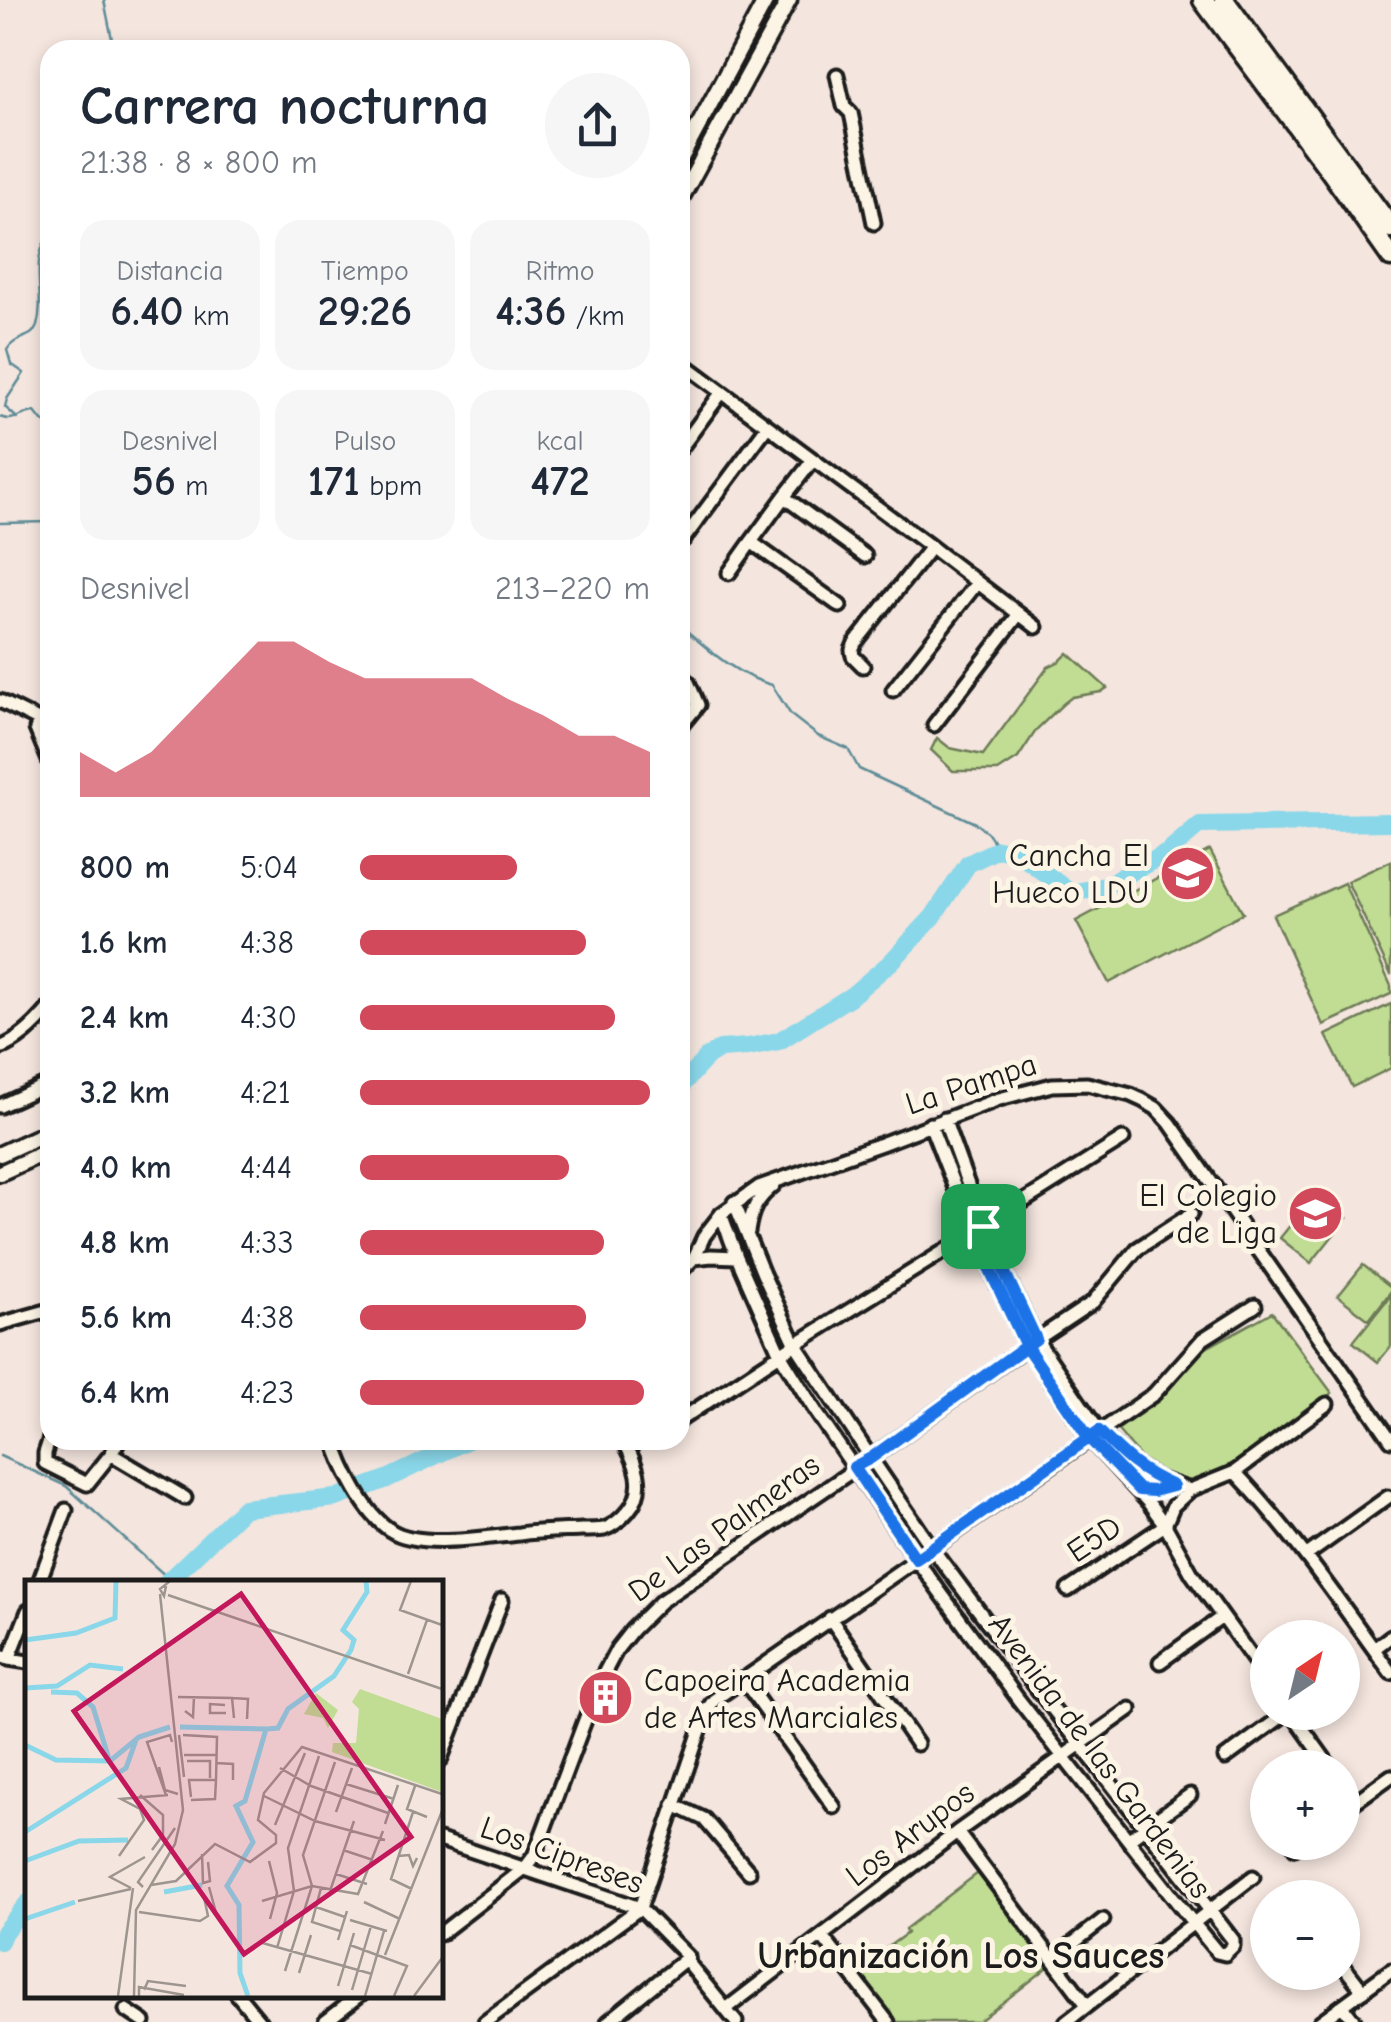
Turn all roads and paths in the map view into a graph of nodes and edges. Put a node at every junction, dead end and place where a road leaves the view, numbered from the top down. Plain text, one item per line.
1 (766, 0) edge
2 (790, 0) edge
3 (1203, 0) edge
4 (1224, 0) edge
5 (836, 75) dead end
6 (690, 141) edge
7 (690, 182) edge
8 (874, 223) dead end
9 (1391, 228) edge
10 (1391, 257) edge
11 (690, 368) edge
12 (722, 392) junction
13 (768, 427) junction
14 (690, 435) edge
15 (813, 460) junction
16 (784, 497) junction
17 (690, 531) edge
18 (752, 542) junction
19 (931, 547) junction
20 (865, 556) dead end
21 (729, 573) dead end
22 (977, 583) junction
23 (840, 606) dead end
24 (1019, 614) junction
25 (1036, 626) dead end
26 (863, 666) dead end
27 (690, 687) edge
28 (893, 690) dead end
29 (0, 700) edge
30 (690, 715) edge
31 (40, 720) edge
32 (934, 725) dead end
33 (40, 1020) edge
34 (0, 1048) edge
35 (40, 1088) edge
36 (0, 1106) edge
37 (944, 1118) junction
38 (930, 1124) junction
39 (40, 1135) edge
40 (1123, 1139) dead end
41 (0, 1154) edge
42 (40, 1155) edge
43 (0, 1173) edge
44 (780, 1181) junction
45 (734, 1202) junction
46 (720, 1214) junction
47 (1190, 1214) dead end
48 (977, 1229) junction
49 (748, 1236) junction
50 (736, 1257) junction
51 (694, 1258) junction
52 (690, 1262) edge
53 (1255, 1306) dead end
54 (40, 1313) edge
55 (0, 1324) edge
56 (1032, 1342) junction
57 (796, 1345) junction
58 (780, 1354) junction
59 (1327, 1404) dead end
60 (690, 1413) edge
61 (1094, 1435) junction
62 (1391, 1440) edge
63 (46, 1450) edge
64 (113, 1450) edge
65 (338, 1450) edge
66 (628, 1450) edge
67 (111, 1454) junction
68 (871, 1458) junction
69 (854, 1467) junction
70 (1236, 1472) junction
71 (1173, 1486) junction
72 (1139, 1490) junction
73 (1190, 1490) junction
74 (1388, 1497) dead end
75 (185, 1498) dead end
76 (66, 1510) dead end
77 (1164, 1525) junction
78 (932, 1548) junction
79 (1308, 1555) junction
80 (916, 1559) junction
81 (39, 1580) edge
82 (1068, 1590) dead end
83 (502, 1600) dead end
84 (1222, 1616) junction
85 (25, 1617) edge
86 (830, 1618) junction
87 (998, 1636) junction
88 (1391, 1636) edge
89 (982, 1648) junction
90 (1374, 1649) junction
91 (1250, 1655) edge
92 (4, 1658) edge
93 (1160, 1662) dead end
94 (1391, 1673) edge
95 (743, 1679) junction
96 (1035, 1686) junction
97 (1018, 1699) junction
98 (1130, 1708) dead end
99 (1264, 1730) edge
100 (918, 1744) dead end
101 (1080, 1744) junction
102 (1063, 1754) junction
103 (442, 1756) edge
104 (1225, 1758) dead end
105 (1391, 1776) edge
106 (1190, 1795) dead end
107 (1360, 1798) edge
108 (674, 1805) junction
109 (834, 1807) dead end
110 (1145, 1826) junction
111 (957, 1832) junction
112 (1128, 1839) junction
113 (442, 1841) edge
114 (525, 1868) junction
115 (749, 1872) dead end
116 (1253, 1877) dead end
117 (640, 1908) junction
118 (1212, 1911) junction
119 (1103, 1920) dead end
120 (1194, 1924) junction
121 (442, 1932) edge
122 (822, 1936) junction
123 (688, 1957) junction
124 (1053, 1959) junction
125 (1391, 1970) edge
126 (1360, 1987) edge
127 (1362, 1990) junction
128 (239, 1997) edge
129 (357, 1997) edge
130 (1088, 2005) junction
131 (1342, 2006) junction
132 (726, 2009) junction
133 (132, 2022) edge
134 (144, 2022) edge
135 (260, 2022) edge
136 (325, 2022) edge
137 (485, 2022) edge
138 (608, 2022) edge
139 (736, 2022) edge
140 (888, 2022) edge
141 (1066, 2022) edge
142 (1320, 2022) edge
143 (1355, 2022) edge

1 - 6 main road
2 - 7 main road
3 - 10 highway
4 - 9 highway
5 - 8 street
11 - 12 street
12 - 13 street
12 - 14 street
13 - 15 street
13 - 17 street
15 - 16 street
15 - 19 street
16 - 18 street
16 - 20 street
18 - 21 street
18 - 23 street
19 - 22 street
19 - 26 street
22 - 24 street
22 - 28 street
24 - 25 street
24 - 32 street
27 - 30 street
29 - 31 street
33 - 34 street
35 - 36 street
37 - 38 street, La Pampa
37 - 48 street
37 - 62 street, La Pampa
38 - 44 street, La Pampa
38 - 48 street
39 - 41 main road
40 - 48 street
42 - 43 main road
44 - 45 street, La Pampa
44 - 49 street
45 - 46 street, La Pampa
45 - 49 street, Avenida de las Gardenias
46 - 50 street, Avenida de las Gardenias
46 - 51 street, La Pampa
47 - 56 street, De Las Palmeras
48 - 56 street
48 - 57 street
49 - 57 street, Avenida de las Gardenias
50 - 51 street
50 - 58 street, Avenida de las Gardenias
51 - 52 street, La Pampa
53 - 61 street
54 - 55 street
56 - 61 street
56 - 68 street, De Las Palmeras
57 - 58 street
57 - 68 street, Avenida de las Gardenias
58 - 60 street
58 - 69 street, Avenida de las Gardenias
59 - 70 street
61 - 71 street
61 - 72 street
61 - 78 street
63 - 67 street
64 - 67 street
65 - 66 street
67 - 75 street
68 - 69 street, De Las Palmeras
68 - 78 street, Avenida de las Gardenias
69 - 80 street, Avenida de las Gardenias
69 - 114 street, De Las Palmeras
70 - 73 street
70 - 79 street
71 - 72 street
71 - 73 street
72 - 77 street
73 - 77 street, E5D
74 - 79 street
76 - 81 street
77 - 82 street, E5D
77 - 84 street
78 - 80 street
78 - 87 street, Avenida de las Gardenias
79 - 90 street
80 - 86 street
80 - 89 street, Avenida de las Gardenias
83 - 103 street
84 - 91 street
84 - 93 street
85 - 92 street
86 - 95 street
86 - 100 street
87 - 89 street
87 - 96 street, Avenida de las Gardenias
88 - 90 street
89 - 97 street, Avenida de las Gardenias
90 - 94 street
95 - 108 street
95 - 109 street
96 - 97 street
96 - 101 street, Avenida de las Gardenias
97 - 102 street, Avenida de las Gardenias
98 - 101 street, Los Arupos
99 - 104 street
101 - 102 street, Los Arupos
101 - 110 street, Avenida de las Gardenias
102 - 111 street, Los Arupos
102 - 112 street, Avenida de las Gardenias
105 - 107 street
106 - 110 street
108 - 115 street
108 - 117 street
110 - 112 street
110 - 118 street, Avenida de las Gardenias
111 - 122 street, Los Arupos
111 - 124 street
112 - 120 street, Avenida de las Gardenias
113 - 114 street, Los Cipreses
114 - 117 street, Los Cipreses
114 - 121 street, De Las Palmeras
116 - 118 street
117 - 123 street, Los Cipreses
117 - 137 street
118 - 120 street
118 - 120 street, Avenida de las Gardenias
119 - 124 street
120 - 130 street
122 - 132 street, Los Arupos
122 - 140 street
123 - 132 street, Los Cipreses
123 - 138 street
124 - 130 street
125 - 127 street
126 - 127 street
127 - 131 street
128 - 135 street
129 - 136 street
130 - 141 street
131 - 142 street
131 - 143 street
132 - 139 street, Los Cipreses
133 - 134 street

